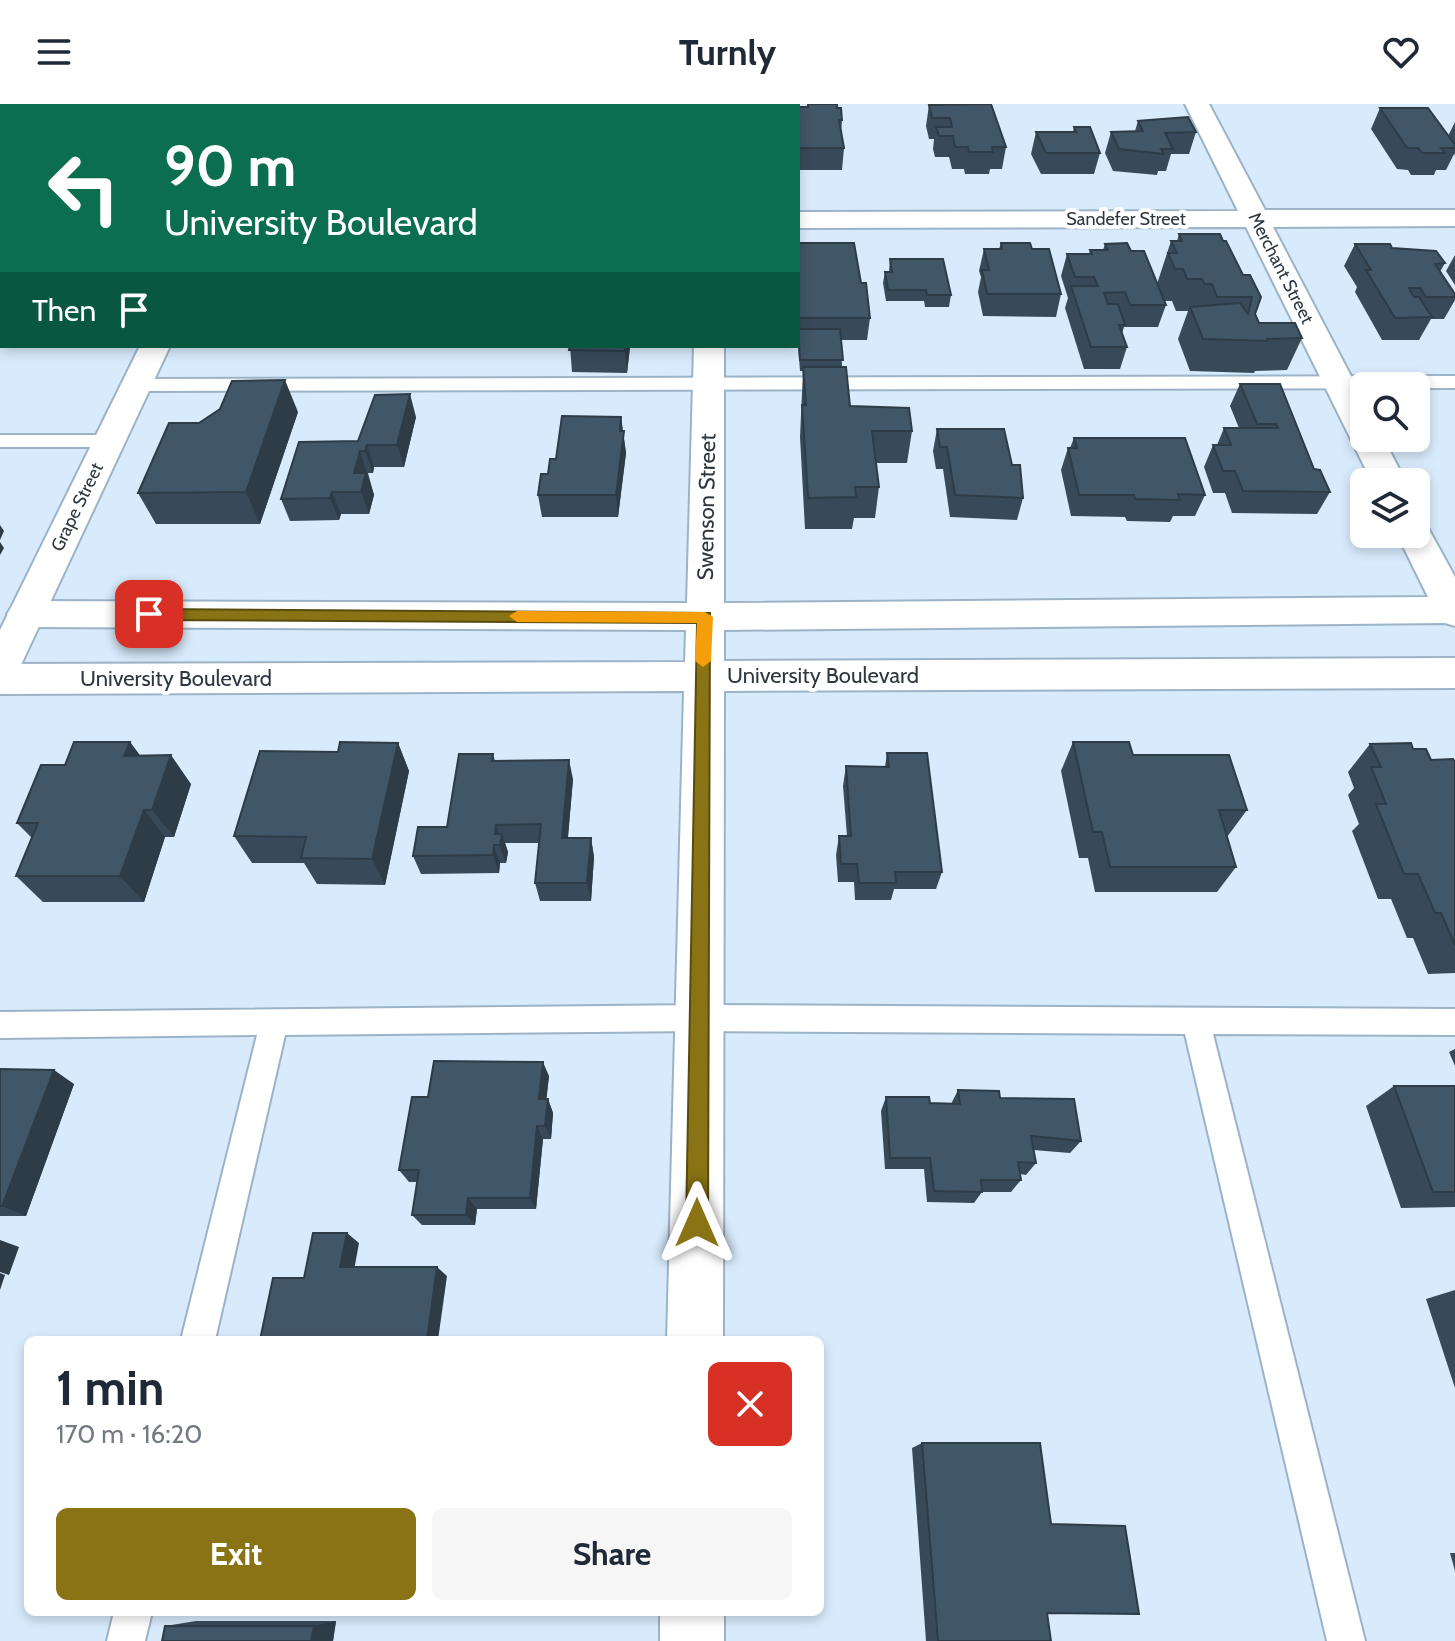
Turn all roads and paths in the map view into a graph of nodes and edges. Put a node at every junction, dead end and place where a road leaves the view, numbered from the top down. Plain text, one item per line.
1 (1197, 104) edge
2 (1256, 218) junction
3 (1455, 218) edge
4 (800, 220) edge
5 (154, 348) edge
6 (708, 364) edge
7 (1455, 382) edge
8 (1339, 383) junction
9 (137, 385) junction
10 (1350, 405) edge
11 (0, 441) edge
12 (109, 441) junction
13 (1422, 548) edge
14 (1455, 611) edge
15 (26, 614) junction
16 (705, 617) junction
17 (0, 669) edge
18 (1455, 673) edge
19 (703, 675) junction
20 (0, 679) edge
21 (699, 1018) junction
22 (1196, 1021) junction
23 (274, 1022) junction
24 (1455, 1022) edge
25 (0, 1025) edge
26 (199, 1336) edge
27 (695, 1336) edge
28 (132, 1616) edge
29 (692, 1616) edge
30 (126, 1641) edge
31 (692, 1641) edge
32 (1346, 1641) edge

1 - 2 street, Merchant Street
2 - 3 street, Sandefer Street
2 - 4 street, Sandefer Street
2 - 8 street, Merchant Street
5 - 9 street, Grape Street
6 - 8 lane
6 - 9 lane
6 - 16 street, Swenson Street
7 - 8 lane
8 - 10 street, Merchant Street
9 - 12 street, Grape Street
11 - 12 lane
12 - 15 street, Grape Street
13 - 14 street
14 - 16 street
15 - 16 street
15 - 17 street, Grape Street
16 - 19 street, Swenson Street
18 - 19 street, University Boulevard
19 - 20 street, University Boulevard
19 - 21 street, Swenson Street
21 - 22 lane
21 - 23 lane
21 - 27 street, Swenson Street
22 - 24 lane
22 - 32 lane
23 - 25 lane
23 - 26 lane
28 - 30 lane
29 - 31 street

